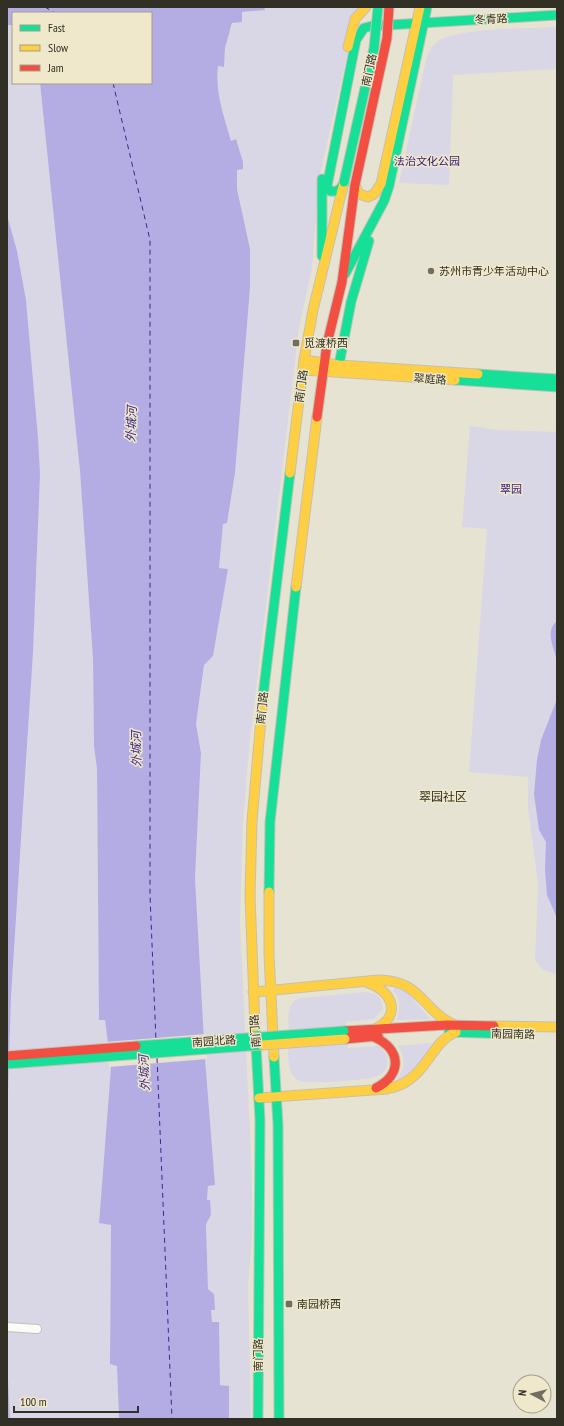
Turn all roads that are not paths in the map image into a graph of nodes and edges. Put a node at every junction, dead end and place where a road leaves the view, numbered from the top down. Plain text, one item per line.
1 (366, 7) edge
2 (378, 7) edge
3 (389, 7) edge
4 (420, 7) edge
5 (427, 7) edge
6 (557, 16) edge
7 (421, 23) junction
8 (344, 182) junction
9 (355, 185) junction
10 (384, 201) junction
11 (322, 275) junction
12 (342, 282) junction
13 (304, 360) junction
14 (325, 362) junction
15 (339, 365) junction
16 (303, 370) junction
17 (323, 372) junction
18 (557, 379) edge
19 (557, 387) edge
20 (362, 982) junction
21 (271, 990) junction
22 (253, 992) junction
23 (557, 1027) edge
24 (456, 1028) junction
25 (468, 1029) junction
26 (374, 1033) junction
27 (345, 1035) junction
28 (557, 1035) edge
29 (7, 1056) edge
30 (7, 1064) edge
31 (368, 1091) junction
32 (277, 1097) junction
33 (259, 1098) junction
34 (7, 1327) edge
35 (37, 1329) dead end
36 (258, 1419) edge
37 (278, 1419) edge

1 - 11 main road
2 - 8 main road, 南门路, bridge
3 - 9 main road, 南门路, bridge
4 - 7 main road
5 - 7 main road
6 - 7 main road, 冬青路
7 - 8 main road, 冬青路
7 - 9 main road
7 - 10 main road
8 - 11 main road, 南门路
9 - 12 main road, 南门路
10 - 12 main road
10 - 15 main road
11 - 13 main road, 南门路
12 - 14 main road, 南门路
13 - 14 main road, 翠庭路
13 - 16 main road, 南门路
14 - 15 main road, 翠庭路
14 - 17 main road, 南门路
15 - 18 main road, 翠庭路
16 - 17 main road, 翠庭路
16 - 22 main road, 南门路
17 - 19 main road, 翠庭路
17 - 21 main road, 南门路
20 - 21 main road
20 - 24 main road
20 - 26 main road
21 - 22 main road
21 - 32 main road, 南门路
22 - 33 main road, 南门路
23 - 25 main road, 南园南路
24 - 25 main road, 南园北路
24 - 26 main road, 南园北路
24 - 31 main road
25 - 28 main road, 南园南路
26 - 27 main road, 南园北路
26 - 31 main road
27 - 29 main road, 南园北路, bridge
27 - 30 main road, 南园北路, bridge
31 - 32 main road
32 - 33 main road
32 - 37 main road, 南门路
33 - 36 main road, 南门路
34 - 35 street

